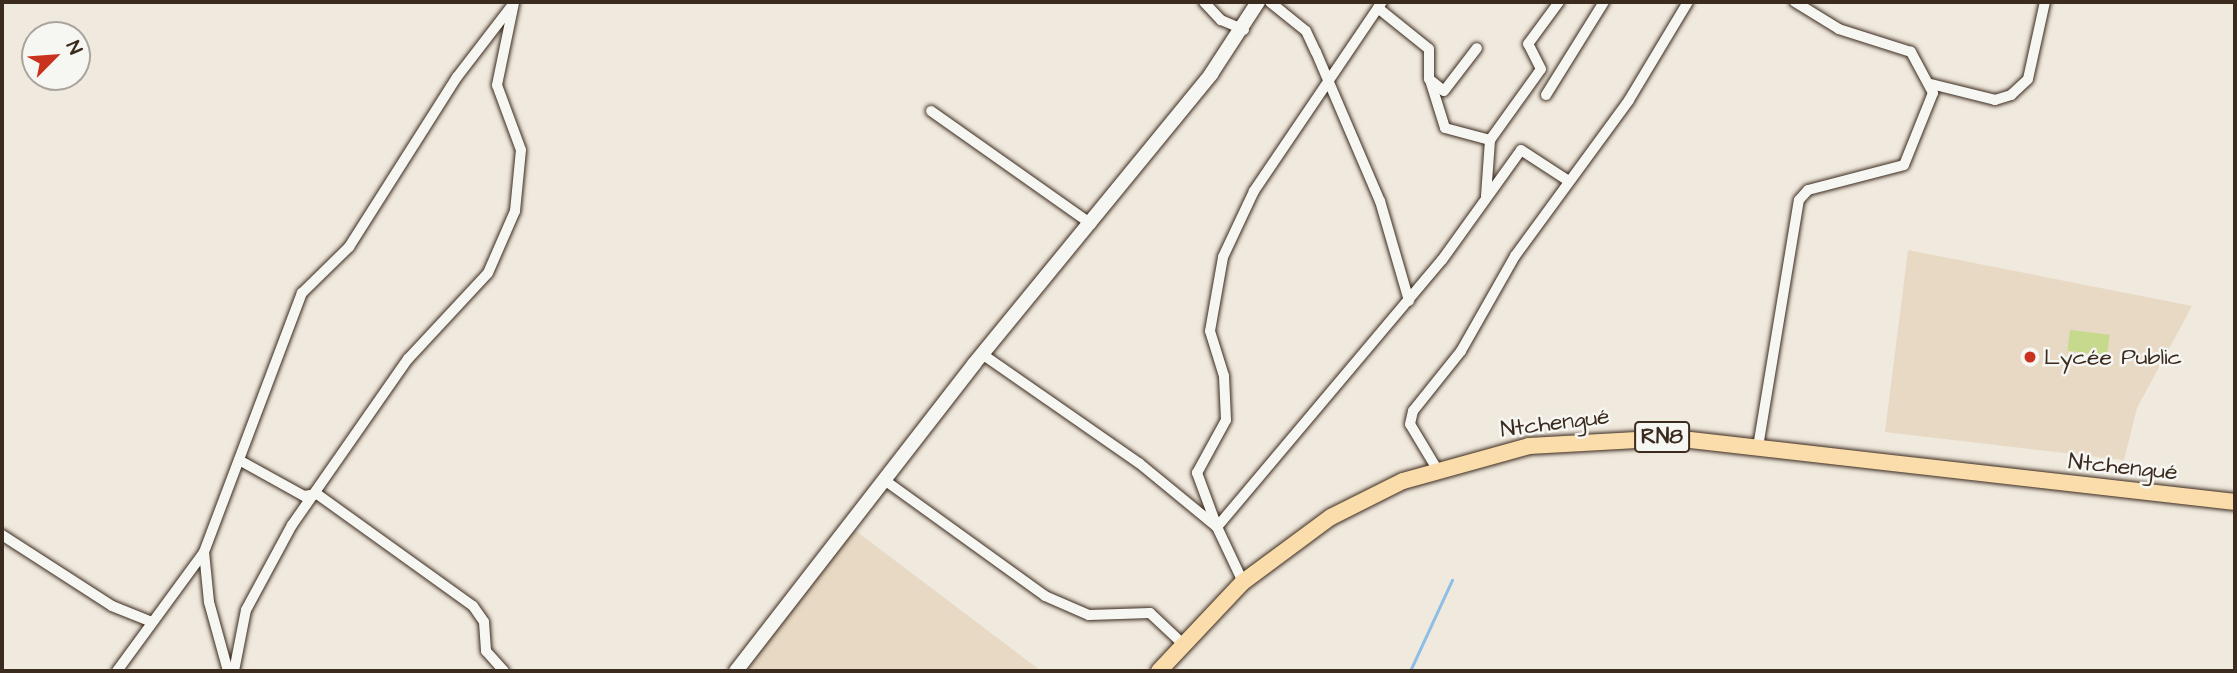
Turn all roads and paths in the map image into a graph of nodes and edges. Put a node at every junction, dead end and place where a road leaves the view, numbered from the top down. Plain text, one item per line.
1 (1204, 2) edge
2 (1258, 2) edge
3 (1270, 2) edge
4 (1559, 2) edge
5 (1604, 2) edge
6 (1688, 2) edge
7 (1796, 2) edge
8 (2045, 2) edge
9 (515, 3) edge
10 (1380, 5) edge
11 (1244, 30) junction
12 (1477, 48) dead end
13 (1429, 79) junction
14 (1328, 83) junction
15 (1931, 84) junction
16 (1546, 95) dead end
17 (931, 111) dead end
18 (1490, 140) junction
19 (1567, 180) junction
20 (1486, 198) junction
21 (1091, 224) junction
22 (1409, 301) junction
23 (982, 354) junction
24 (1758, 447) junction
25 (239, 460) junction
26 (1437, 469) junction
27 (883, 479) junction
28 (317, 494) junction
29 (2235, 502) edge
30 (1217, 527) junction
31 (2, 535) edge
32 (204, 552) junction
33 (1243, 582) junction
34 (149, 621) junction
35 (1182, 643) junction
36 (117, 671) edge
37 (228, 671) edge
38 (234, 671) edge
39 (504, 671) edge
40 (736, 671) edge
41 (1159, 671) edge

1 - 11 street
2 - 11 street
3 - 14 street
4 - 18 street
5 - 16 street
6 - 19 street
7 - 15 street
8 - 15 street
9 - 25 street
9 - 28 street
10 - 13 street
10 - 14 street
11 - 21 street
12 - 13 street
13 - 18 street
14 - 22 street
14 - 30 street
15 - 24 street
17 - 21 street
18 - 20 street
19 - 20 street
19 - 26 street
20 - 22 street
21 - 23 street
22 - 30 street
23 - 27 street
23 - 30 street
24 - 26 main road, Ntchengué / RN8
24 - 29 main road, Ntchengué / RN8
25 - 28 street
25 - 32 street
26 - 33 main road, Ntchengué / RN8
27 - 35 street
27 - 40 street
28 - 38 street
28 - 39 street
30 - 33 street
31 - 34 street
32 - 34 street
32 - 37 street
33 - 35 main road, Ntchengué / RN8
34 - 36 street
35 - 41 main road, Ntchengué / RN8

